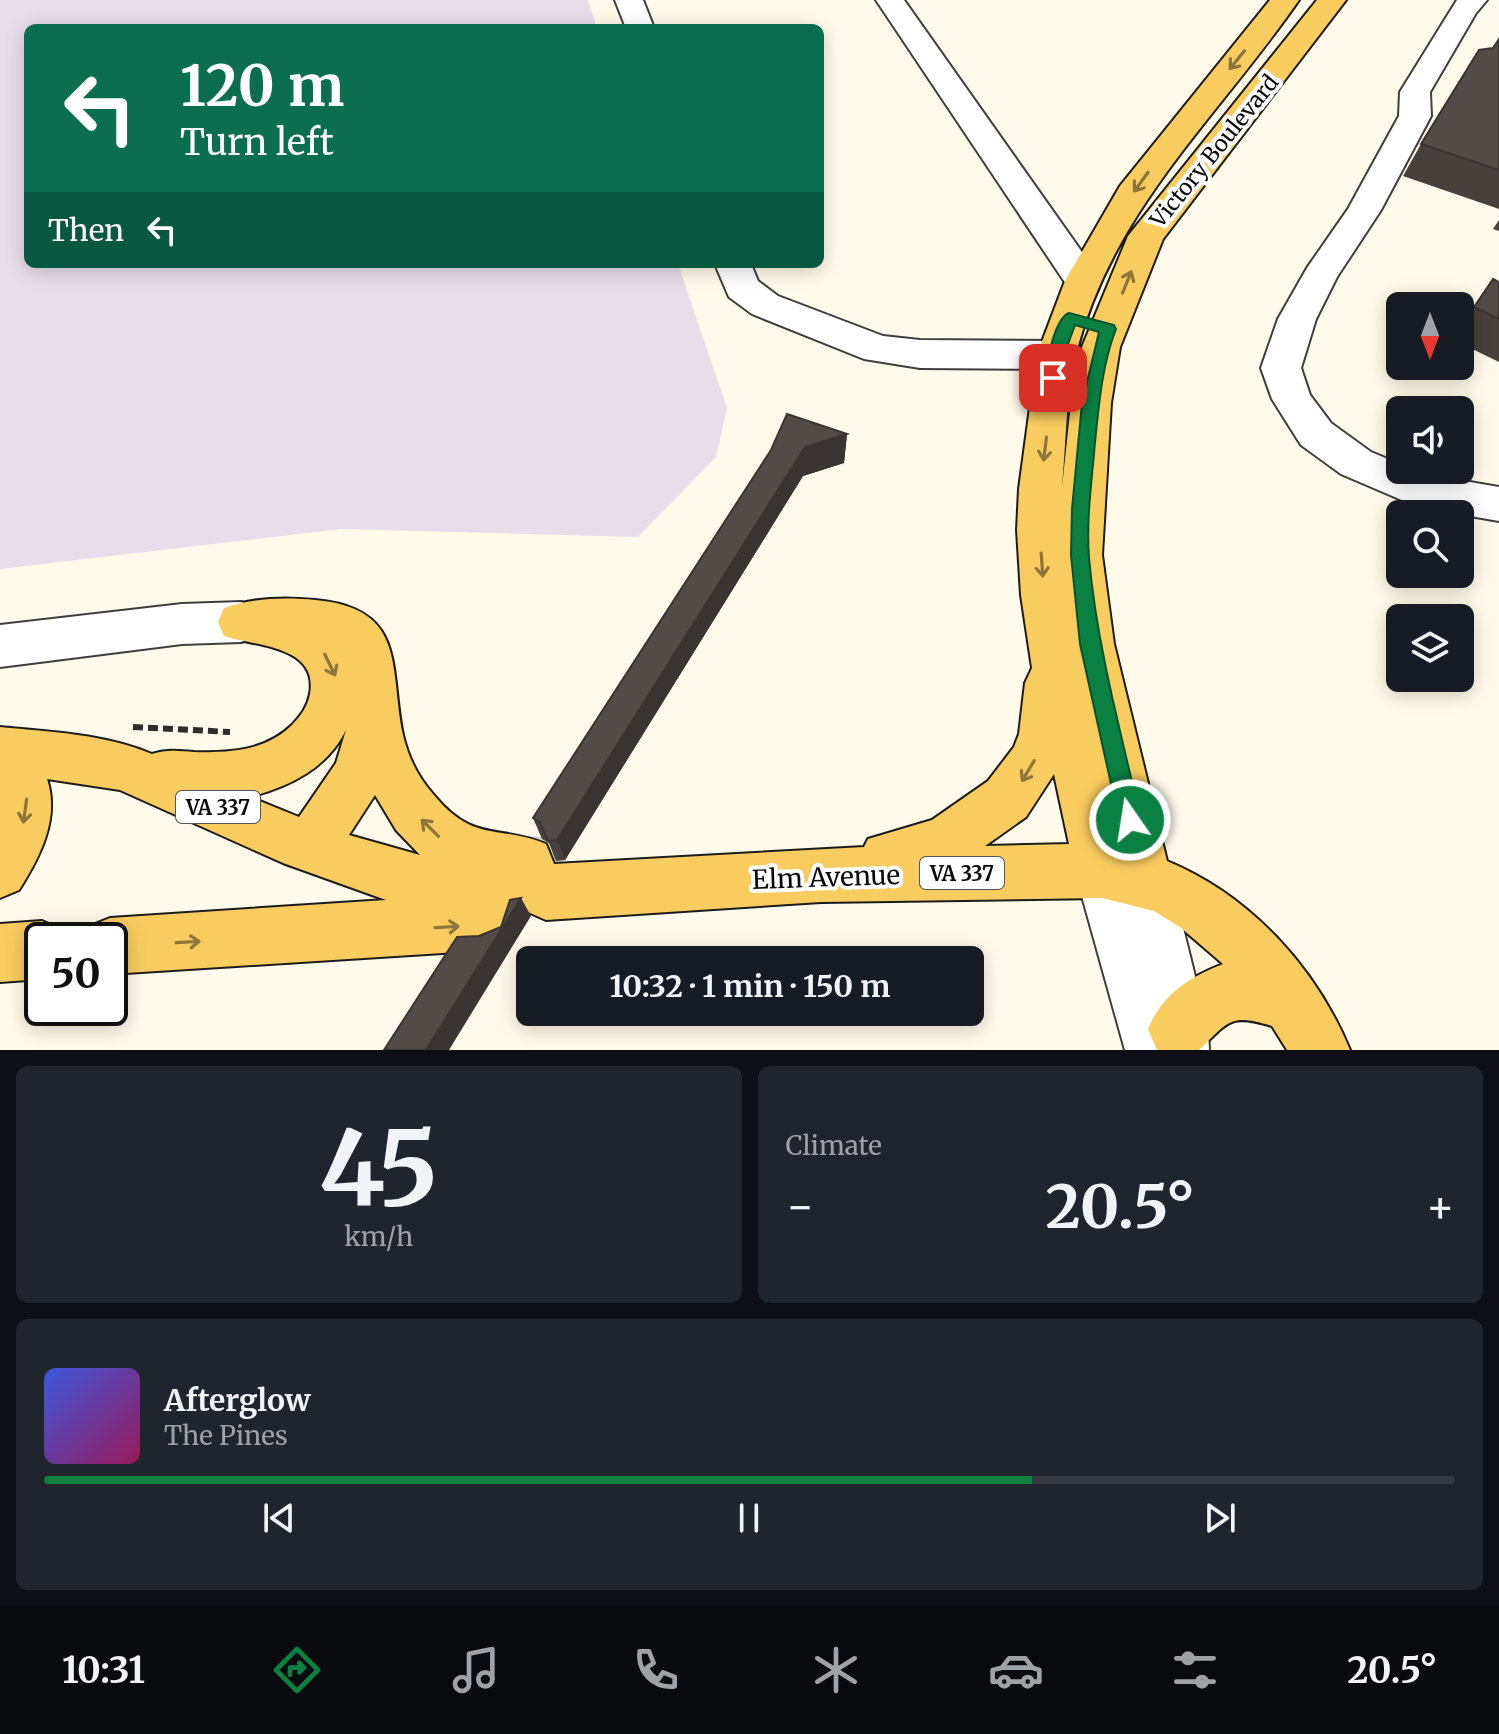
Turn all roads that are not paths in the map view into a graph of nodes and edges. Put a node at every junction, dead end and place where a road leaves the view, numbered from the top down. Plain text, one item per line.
1 (629, 0) edge
2 (890, 0) edge
3 (1285, 0) edge
4 (1332, 0) edge
5 (1473, 0) edge
6 (638, 24) edge
7 (734, 268) edge
8 (1083, 281) junction
9 (1078, 334) junction
10 (1499, 504) edge
11 (241, 622) junction
12 (1050, 641) junction
13 (0, 646) edge
14 (375, 718) junction
15 (123, 747) junction
16 (0, 751) edge
17 (0, 757) edge
18 (311, 846) junction
19 (0, 871) edge
20 (821, 875) junction
21 (1123, 875) junction
22 (730, 881) junction
23 (528, 891) junction
24 (128, 944) edge
25 (24, 951) edge
26 (0, 953) edge
27 (1307, 1028) edge
28 (1171, 1043) edge

1 - 6 street
2 - 8 street
3 -> 8 main road, Victory Boulevard
9 -> 4 main road, Victory Boulevard
5 - 10 street
7 - 9 street
8 - 9 main road, Victory Boulevard
9 -> 12 main road, Victory Boulevard
9 - 21 main road, Victory Boulevard
11 - 13 street
11 - 14 main road
11 -> 15 main road
12 -> 20 main road
12 - 21 main road, Victory Boulevard
14 - 18 main road
23 -> 14 main road
15 - 16 main road, VA 337
15 - 18 main road, VA 337
17 -> 19 main road
18 - 23 main road, VA 337
20 - 21 main road, Elm Avenue / VA 337
20 - 22 main road, Elm Avenue / VA 337
21 - 27 main road, Elm Avenue / VA 337
21 - 28 street
22 - 23 main road, Elm Avenue / VA 337
22 - 23 main road
24 -> 23 main road
25 - 26 main road
27 - 28 main road

